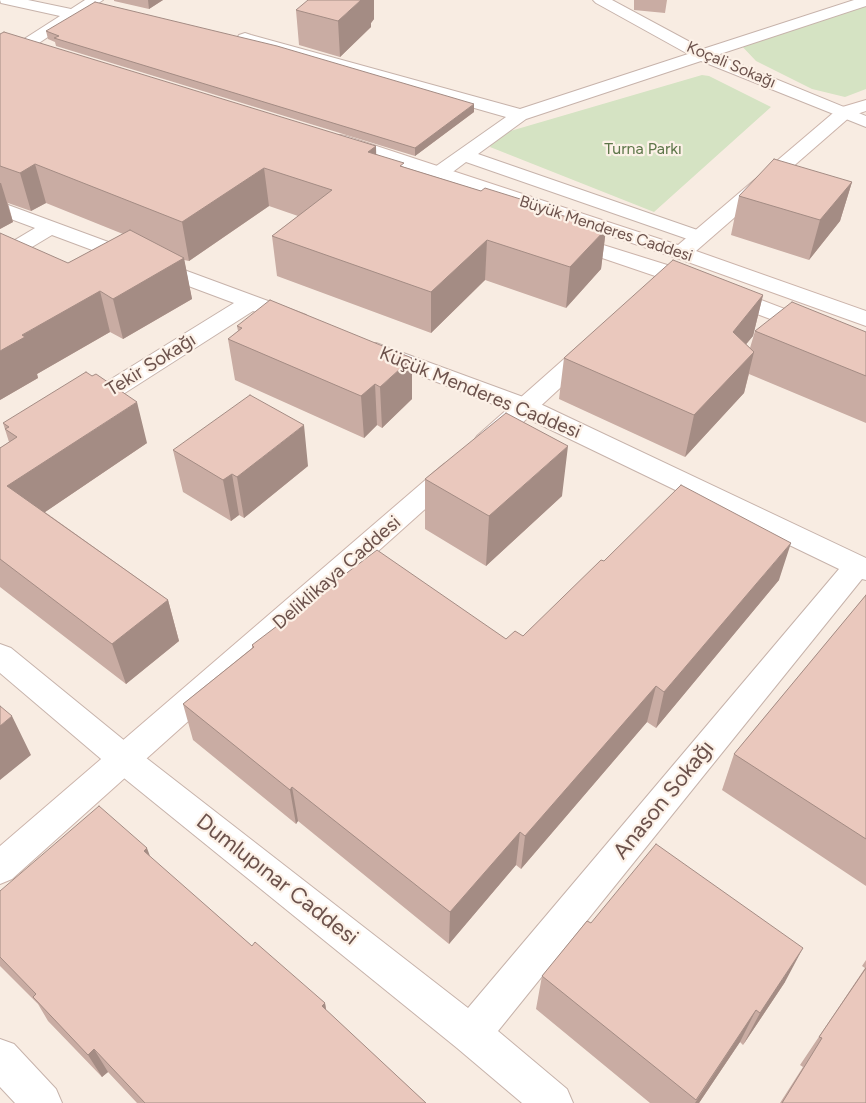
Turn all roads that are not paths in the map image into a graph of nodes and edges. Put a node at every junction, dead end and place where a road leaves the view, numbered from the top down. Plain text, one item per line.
1 (6, 0) edge
2 (600, 0) edge
3 (93, 1) edge
4 (866, 1) edge
5 (111, 6) edge
6 (73, 14) junction
7 (226, 34) edge
8 (298, 36) dead end
9 (284, 48) junction
10 (54, 52) edge
11 (702, 55) junction
12 (866, 106) edge
13 (845, 112) junction
14 (520, 116) junction
15 (866, 122) edge
16 (319, 133) edge
17 (464, 155) junction
18 (439, 173) junction
19 (0, 208) edge
20 (49, 228) junction
21 (553, 235) edge
22 (699, 237) junction
23 (0, 258) edge
24 (676, 264) junction
25 (650, 294) edge
26 (251, 302) junction
27 (866, 318) edge
28 (315, 326) edge
29 (606, 334) edge
30 (352, 340) edge
31 (866, 348) edge
32 (525, 407) junction
33 (67, 418) edge
34 (861, 568) edge
35 (0, 656) edge
36 (125, 760) junction
37 (0, 868) edge
38 (471, 1034) junction
39 (0, 1058) edge
40 (42, 1103) edge
41 (553, 1103) edge

1 - 6 street
2 - 11 street, Koçali Sokağı
3 - 5 street
3 - 6 street
4 - 11 street
6 - 10 street
7 - 9 street
8 - 9 street
9 - 14 street
11 - 13 street, Koçali Sokağı
11 - 14 street
12 - 13 street
13 - 15 street, Koçali Sokağı
13 - 22 street
14 - 17 street
16 - 18 street, Büyük Menderes Caddesi
17 - 18 street
17 - 22 street
18 - 24 street, Büyük Menderes Caddesi
19 - 20 street
20 - 23 street
20 - 26 street
21 - 24 street, Büyük Menderes Caddesi
22 - 24 street
24 - 25 street
24 - 27 street, Büyük Menderes Caddesi
24 - 31 street, Büyük Menderes Caddesi
26 - 28 street
26 - 33 street, Tekir Sokağı
29 - 32 street, Deliklikaya Caddesi
30 - 32 street, Küçük Menderes Caddesi
32 - 34 street, Küçük Menderes Caddesi
32 - 36 street, Deliklikaya Caddesi
34 - 38 street, Anason Sokağı
35 - 36 street, Dumlupınar Caddesi
36 - 37 street, Deliklikaya Caddesi
36 - 38 street, Dumlupınar Caddesi
38 - 41 street, Dumlupınar Caddesi
39 - 40 street

